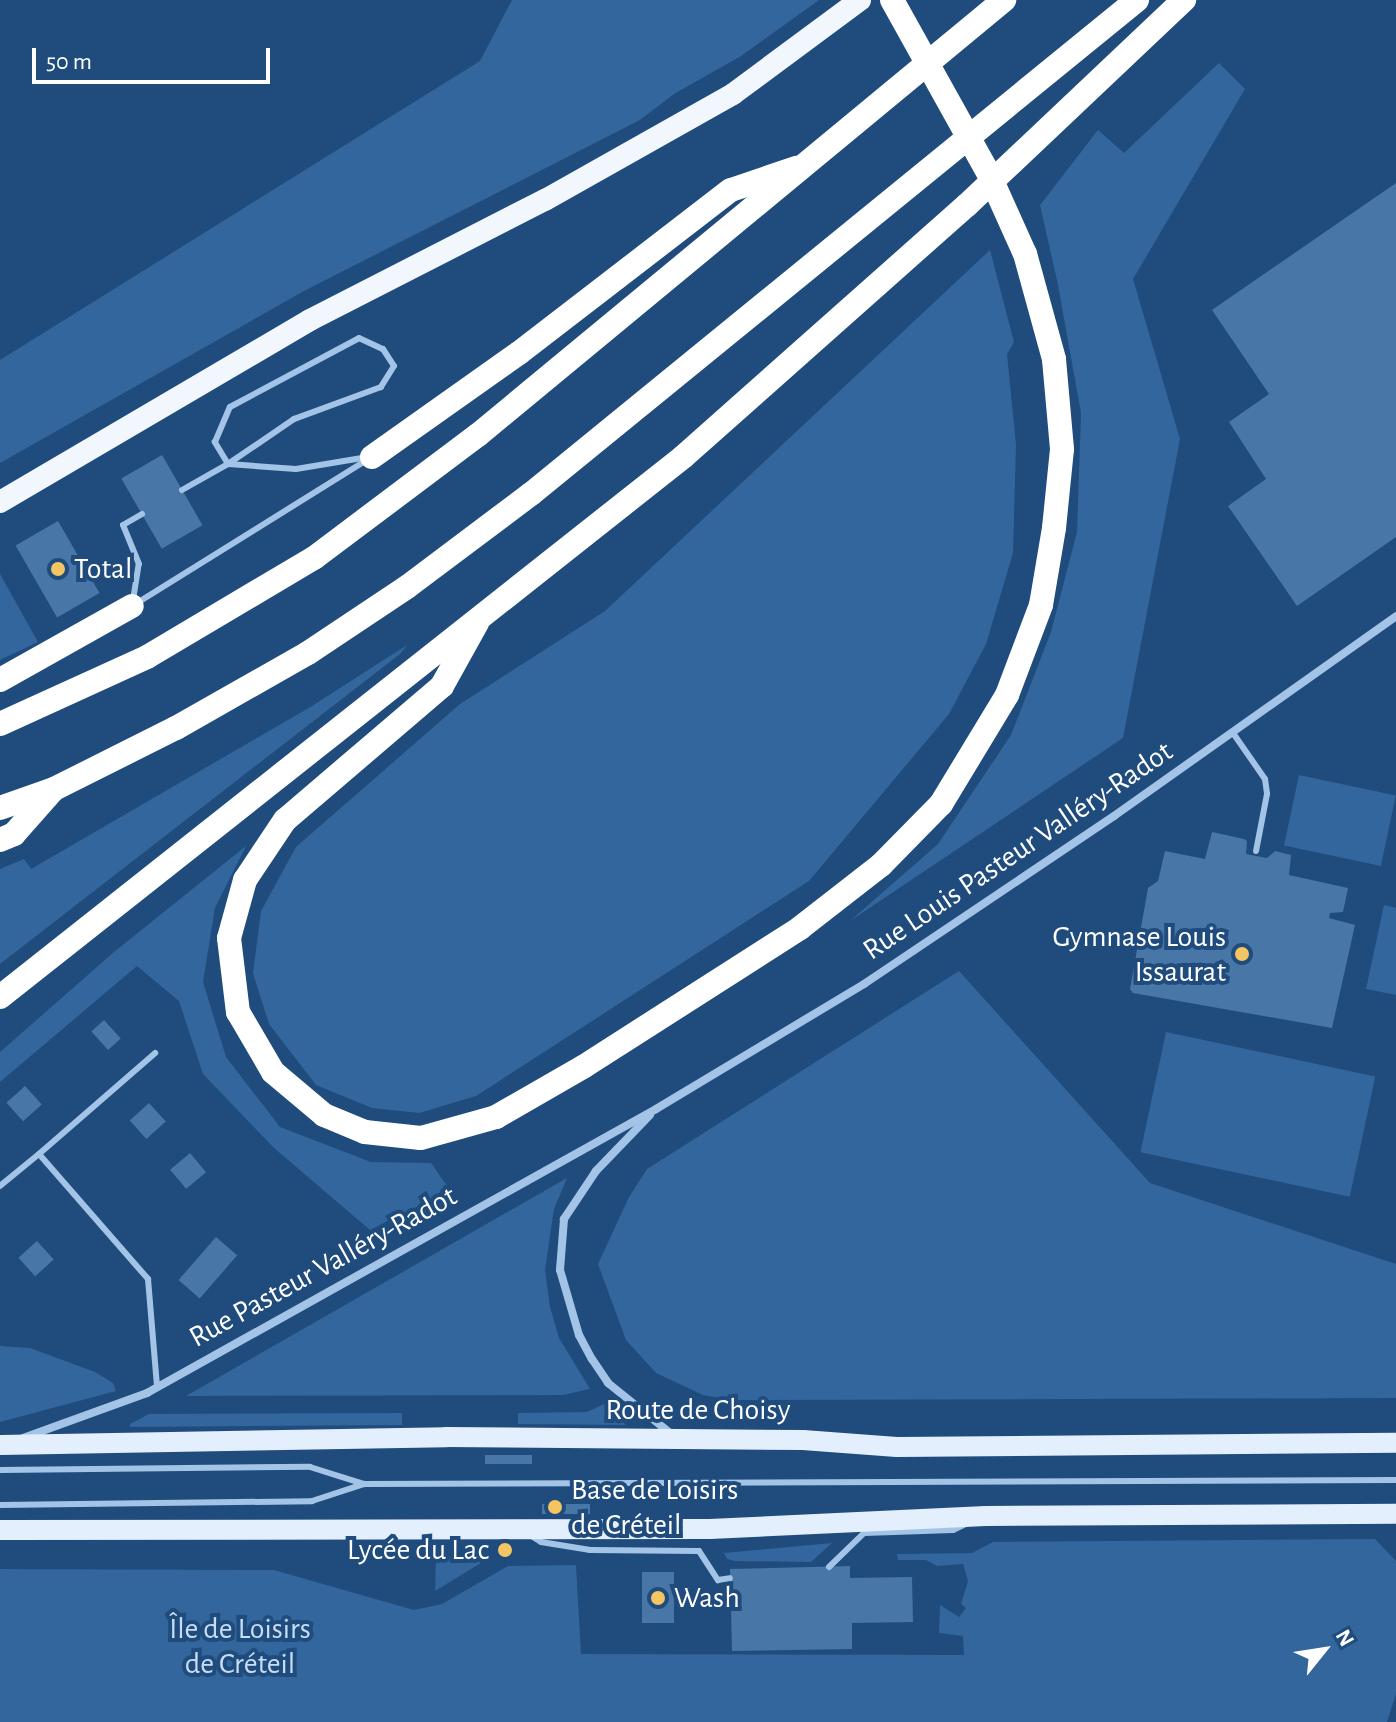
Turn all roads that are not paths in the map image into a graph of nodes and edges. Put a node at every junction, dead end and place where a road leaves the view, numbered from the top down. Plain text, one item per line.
1 (860, 0) edge
2 (892, 0) edge
3 (1004, 0) edge
4 (1137, 0) edge
5 (1184, 0) edge
6 (810, 164) junction
7 (372, 457) junction
8 (228, 464) junction
9 (182, 490) dead end
10 (0, 502) edge
11 (142, 514) dead end
12 (132, 606) junction
13 (1396, 616) edge
14 (477, 623) junction
15 (0, 680) edge
16 (0, 724) edge
17 (1233, 733) junction
18 (54, 789) junction
19 (0, 808) edge
20 (0, 840) edge
21 (1256, 851) dead end
22 (0, 997) edge
23 (155, 1053) dead end
24 (656, 1109) junction
25 (39, 1154) junction
26 (0, 1186) edge
27 (157, 1387) junction
28 (677, 1439) junction
29 (1396, 1443) edge
30 (2, 1445) edge
31 (0, 1470) edge
32 (1396, 1480) edge
33 (364, 1484) junction
34 (0, 1505) edge
35 (986, 1516) junction
36 (1394, 1516) edge
37 (520, 1528) junction
38 (710, 1529) junction
39 (0, 1530) edge
40 (699, 1551) junction
41 (829, 1567) dead end
42 (730, 1578) dead end

1 - 10 highway
2 - 14 highway, bridge
3 - 6 highway
4 - 18 highway
5 - 14 highway
6 - 7 highway
6 - 16 highway
7 - 8 lane
7 - 12 lane
8 - 8 lane
8 - 9 lane
11 - 12 lane
12 - 15 highway
13 - 17 street, Rue Louis Pasteur Valléry-Radot
14 - 22 highway
17 - 21 lane
17 - 24 street, Rue Louis Pasteur Valléry-Radot
18 - 19 highway
18 - 20 highway
23 - 25 lane
24 - 27 street, Rue Pasteur Valléry-Radot
24 - 28 street
25 - 26 lane
25 - 27 lane
27 - 30 street, Rue Pasteur Valléry-Radot
28 - 29 main road, Route de Choisy
28 - 30 main road, Route de Choisy
31 - 33 lane
32 - 33 lane
33 - 34 lane
35 - 36 main road
35 - 38 main road
35 - 41 lane
37 - 38 main road
37 - 39 main road
37 - 40 lane
38 - 40 lane
40 - 42 lane

